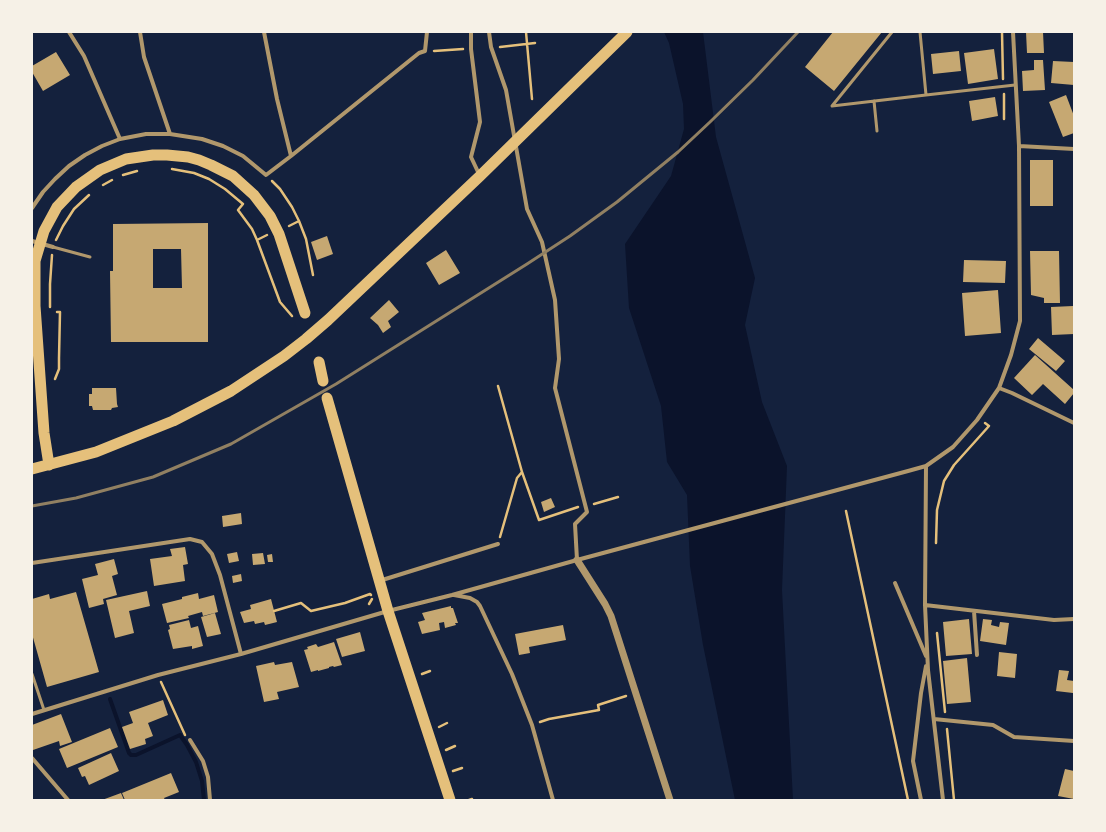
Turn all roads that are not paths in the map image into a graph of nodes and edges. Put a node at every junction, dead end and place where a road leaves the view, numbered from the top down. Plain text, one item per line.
1 (69, 32) edge
2 (140, 32) edge
3 (264, 32) edge
4 (427, 32) edge
5 (471, 32) edge
6 (489, 32) edge
7 (627, 32) edge
8 (892, 32) edge
9 (920, 32) edge
10 (1013, 32) edge
11 (1015, 84) junction
12 (926, 95) junction
13 (874, 101) junction
14 (877, 131) dead end
15 (170, 134) junction
16 (120, 139) junction
17 (1019, 146) junction
18 (1074, 149) edge
19 (291, 156) junction
20 (480, 176) junction
21 (32, 208) edge
22 (36, 242) edge
23 (53, 247) joint
24 (90, 257) dead end
25 (305, 313) dead end
26 (319, 362) dead end
27 (323, 381) dead end
28 (999, 388) junction
29 (327, 398) dead end
30 (1074, 423) edge
31 (49, 465) junction
32 (926, 466) junction
33 (32, 469) edge
34 (498, 544) road end
35 (577, 560) junction
36 (32, 562) edge
37 (379, 581) junction
38 (895, 583) dead end
39 (452, 595) junction
40 (925, 605) junction
41 (388, 611) junction
42 (974, 611) junction
43 (1074, 620) edge
44 (241, 654) junction
45 (978, 655) dead end
46 (927, 659) junction
47 (32, 674) edge
48 (44, 710) junction
49 (32, 714) edge
50 (934, 719) junction
51 (190, 740) road end
52 (1074, 741) edge
53 (32, 758) edge
54 (68, 800) edge
55 (210, 800) edge
56 (450, 800) edge
57 (553, 800) edge
58 (670, 800) edge
59 (921, 800) edge
60 (943, 800) edge

1 - 16 street
2 - 15 street
3 - 19 street
4 - 19 street
5 - 20 street
6 - 35 street
7 - 20 highway
8 - 13 lane
9 - 12 lane
10 - 11 street
11 - 12 lane
11 - 17 street
12 - 13 lane
13 - 14 lane
15 - 16 street
15 - 19 street
16 - 21 street
17 - 18 street
17 - 28 street
20 - 31 highway
22 - 23 street
22 - 25 highway
22 - 31 highway
23 - 24 lane
26 - 27 highway
28 - 30 street
28 - 32 street
29 - 37 highway
31 - 33 highway
32 - 35 street
32 - 40 street
34 - 37 street
35 - 39 street
35 - 58 street
36 - 44 street
37 - 41 highway
38 - 46 street
39 - 41 street
39 - 57 street
40 - 42 street
40 - 46 street
41 - 44 street
41 - 56 highway
42 - 43 street
42 - 45 street
44 - 48 street
46 - 50 street
46 - 59 street
47 - 48 lane
48 - 49 street
50 - 52 street
50 - 60 street
51 - 55 street
53 - 54 street

